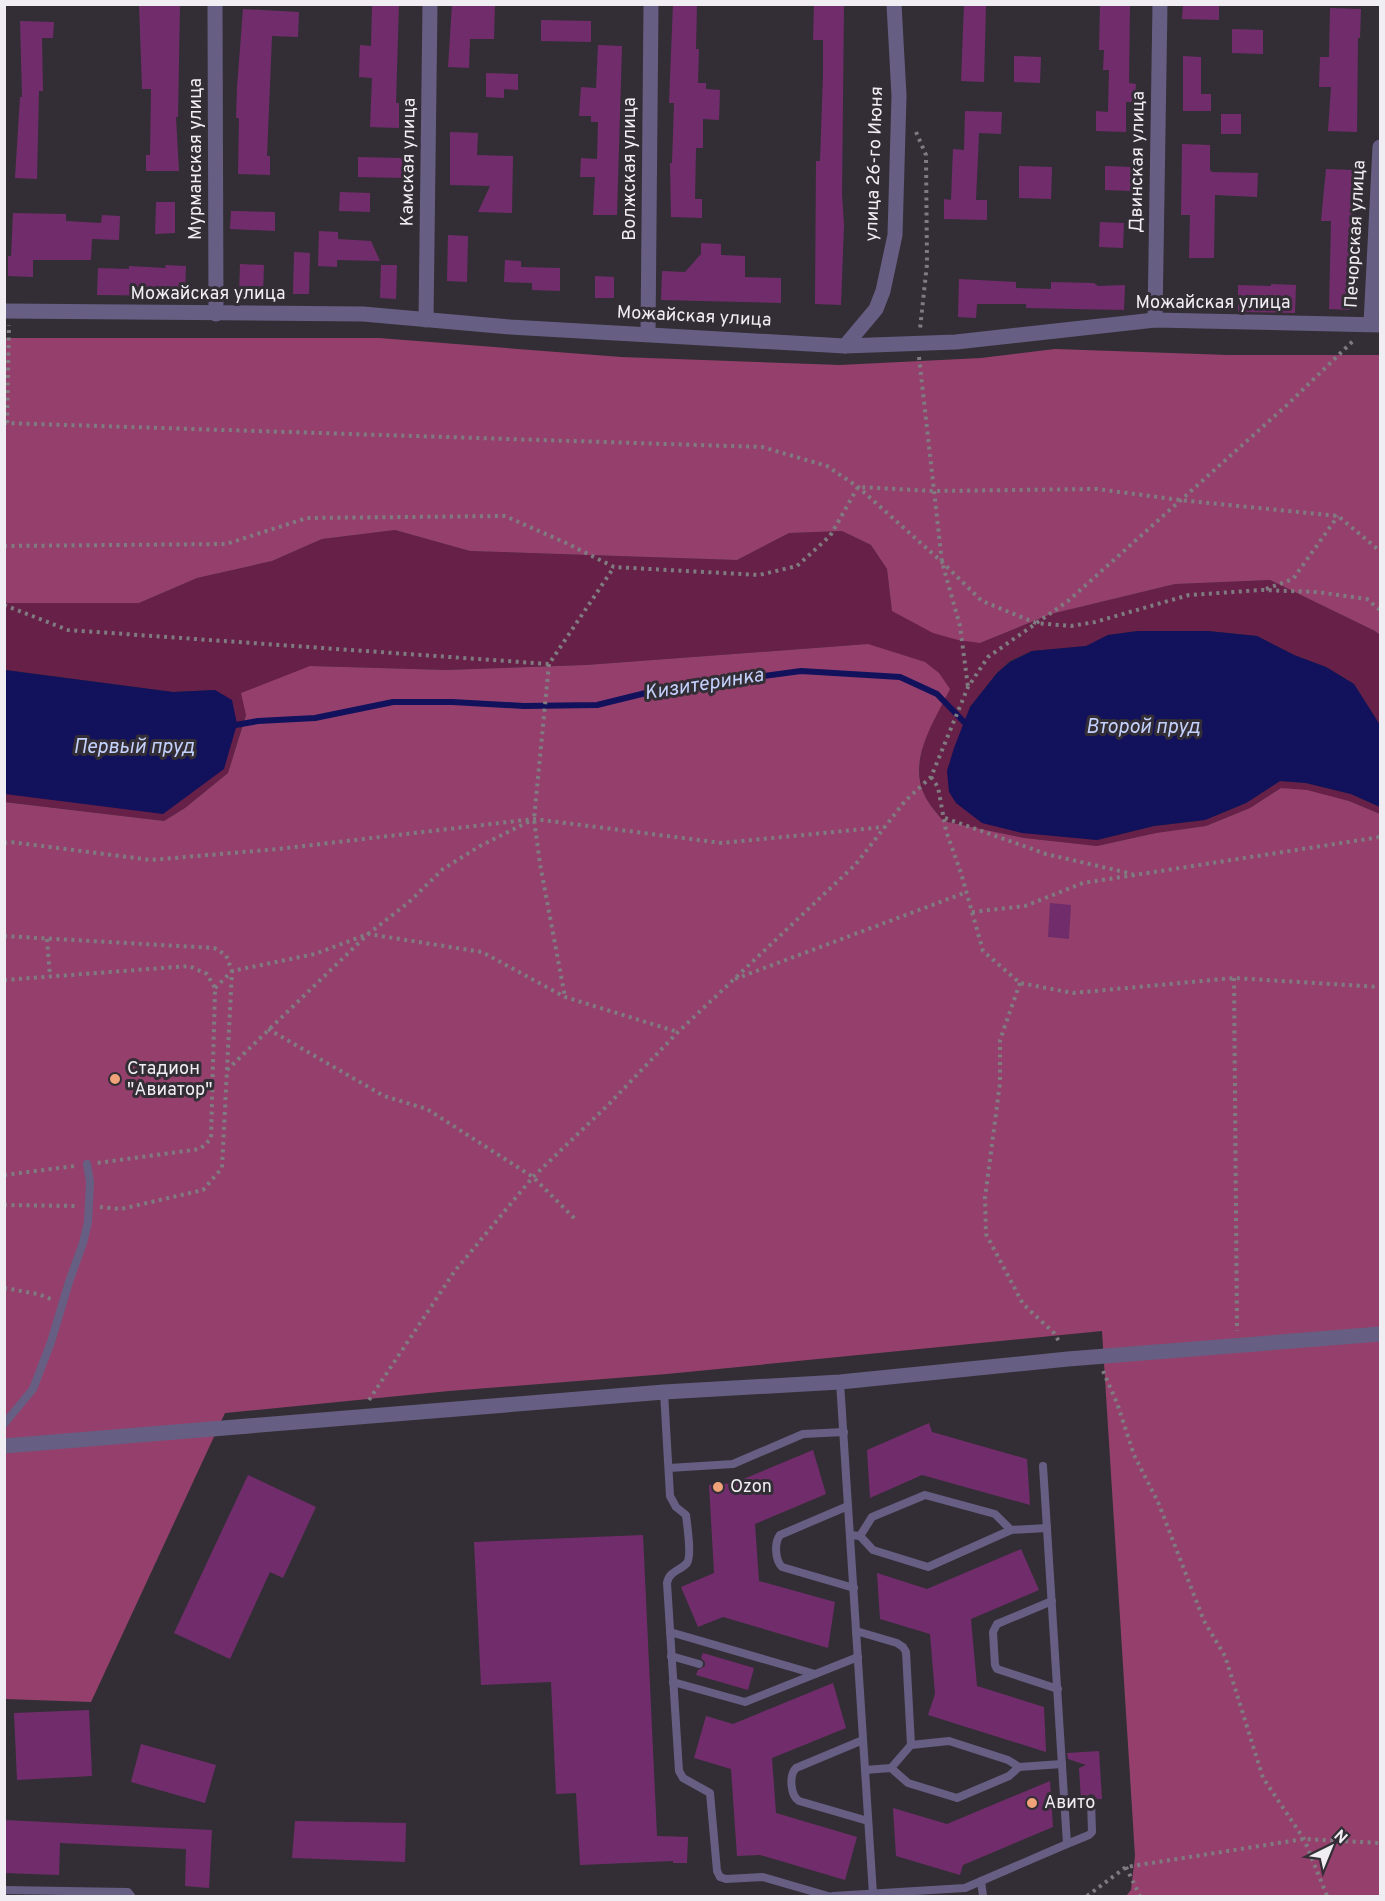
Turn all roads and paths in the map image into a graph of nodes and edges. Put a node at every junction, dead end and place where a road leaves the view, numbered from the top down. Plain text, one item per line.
1 (215, 4) edge
2 (430, 4) edge
3 (651, 4) edge
4 (894, 4) edge
5 (1160, 4) edge
6 (913, 126) dead end
7 (1380, 147) edge
8 (7, 311) edge
9 (216, 314) junction
10 (426, 320) junction
11 (1155, 320) junction
12 (1376, 324) edge
13 (648, 334) junction
14 (918, 344) junction
15 (845, 346) junction
16 (6, 423) edge
17 (858, 487) junction
18 (933, 491) junction
19 (1180, 500) junction
20 (1338, 516) junction
21 (4, 546) edge
22 (1380, 551) edge
23 (942, 562) junction
24 (614, 567) junction
25 (1262, 591) junction
26 (4, 605) edge
27 (1380, 609) edge
28 (1036, 623) junction
29 (549, 664) junction
30 (968, 687) junction
31 (931, 777) junction
32 (944, 818) junction
33 (534, 819) junction
34 (885, 827) junction
35 (1380, 837) edge
36 (4, 843) edge
37 (1135, 875) junction
38 (967, 892) junction
39 (972, 912) junction
40 (368, 934) junction
41 (4, 936) edge
42 (47, 939) junction
43 (232, 970) junction
44 (50, 976) junction
45 (1233, 978) junction
46 (4, 980) edge
47 (732, 981) junction
48 (1020, 983) junction
49 (1380, 987) edge
50 (215, 988) junction
51 (565, 998) junction
52 (268, 1029) junction
53 (678, 1032) junction
54 (227, 1070) junction
55 (87, 1164) junction
56 (4, 1175) edge
57 (533, 1177) junction
58 (4, 1205) edge
59 (88, 1206) junction
60 (577, 1221) dead end
61 (4, 1288) edge
62 (62, 1304) junction
63 (1380, 1334) edge
64 (1237, 1345) junction
65 (1096, 1357) junction
66 (1068, 1359) junction
67 (840, 1382) junction
68 (664, 1392) junction
69 (357, 1418) junction
70 (4, 1424) edge
71 (844, 1432) junction
72 (4, 1446) edge
73 (1043, 1466) dead end
74 (669, 1468) junction
75 (848, 1506) junction
76 (1047, 1528) junction
77 (1011, 1530) junction
78 (850, 1535) junction
79 (860, 1536) junction
80 (854, 1588) junction
81 (1052, 1601) junction
82 (856, 1630) junction
83 (670, 1632) junction
84 (671, 1656) junction
85 (858, 1657) junction
86 (699, 1664) dead end
87 (815, 1674) junction
88 (673, 1682) junction
89 (1058, 1689) junction
90 (863, 1740) junction
91 (911, 1745) junction
92 (1062, 1764) junction
93 (1019, 1767) junction
94 (891, 1768) junction
95 (865, 1770) junction
96 (1091, 1800) dead end
97 (868, 1821) junction
98 (1304, 1839) junction
99 (1380, 1843) edge
100 (1067, 1844) junction
101 (1126, 1868) junction
102 (981, 1881) junction
103 (4, 1890) edge
104 (873, 1894) junction
105 (131, 1896) edge
106 (828, 1896) edge
107 (833, 1896) edge
108 (983, 1896) edge
109 (1087, 1896) edge
110 (1140, 1896) edge
111 (1327, 1896) edge

1 - 9 street, Мурманская улица
2 - 10 street, Камская улица
3 - 13 street, Волжская улица
4 - 15 street, улица 26-го Июня
5 - 11 street, Двинская улица
6 - 14 path
7 - 12 street, Печорская улица
8 - 9 street, Можайская улица
8 - 16 path
9 - 10 street, Можайская улица
10 - 13 street, Можайская улица
11 - 12 street, Можайская улица
11 - 14 street, Можайская улица
12 - 19 path
13 - 15 street, Можайская улица
14 - 15 street, Можайская улица
14 - 18 path
16 - 17 path
17 - 18 path
17 - 23 path
17 - 24 path
18 - 19 path
18 - 23 path
19 - 20 path
19 - 28 path
20 - 22 path
20 - 25 path
21 - 24 path
23 - 28 path
23 - 30 path
24 - 29 path
25 - 27 path
25 - 28 path
26 - 29 path
28 - 30 path
29 - 33 path
30 - 31 path
31 - 32 path
31 - 34 path
32 - 37 path
32 - 38 path
33 - 34 path
33 - 36 path
33 - 40 path
33 - 51 path
34 - 47 path
35 - 37 path
37 - 39 path
38 - 39 path
38 - 47 path
39 - 48 path
40 - 43 path
40 - 51 path
40 - 52 path
41 - 42 path
42 - 43 path
42 - 44 path
43 - 50 path
43 - 54 path
44 - 46 path
44 - 50 path
45 - 48 path
45 - 49 path
45 - 64 path
47 - 53 path
48 - 66 path
50 - 55 path
51 - 53 path
52 - 54 path
52 - 57 path
53 - 57 path
54 - 59 path
55 - 56 path
55 - 59 lane
57 - 60 path
57 - 69 path
58 - 59 path
59 - 62 lane
61 - 62 path
62 - 70 lane
63 - 64 street
64 - 65 street
65 - 66 street
65 - 98 path
66 - 67 street
67 - 68 street
67 - 71 lane
68 - 69 street
68 - 74 lane
69 - 72 street
71 - 74 lane
71 - 75 lane
73 - 76 lane
74 - 83 lane
75 - 78 lane
75 - 80 lane
76 - 77 lane
76 - 81 lane
77 - 79 lane
77 - 79 lane
78 - 79 lane
78 - 80 lane
80 - 82 lane
81 - 89 lane
81 - 89 lane
82 - 85 lane
82 - 91 lane
83 - 84 lane
83 - 87 lane
84 - 86 lane
84 - 88 lane
85 - 87 lane
85 - 90 lane
87 - 88 lane
88 - 106 lane
89 - 92 lane
90 - 95 lane
90 - 97 lane
91 - 93 lane
91 - 94 lane
92 - 93 lane
92 - 100 lane
93 - 94 lane
94 - 95 lane
95 - 97 lane
96 - 100 lane
97 - 104 lane
98 - 99 path
98 - 101 path
98 - 111 path
100 - 102 lane
101 - 109 path
101 - 110 path
102 - 104 lane
102 - 108 lane
103 - 105 lane
104 - 107 lane

